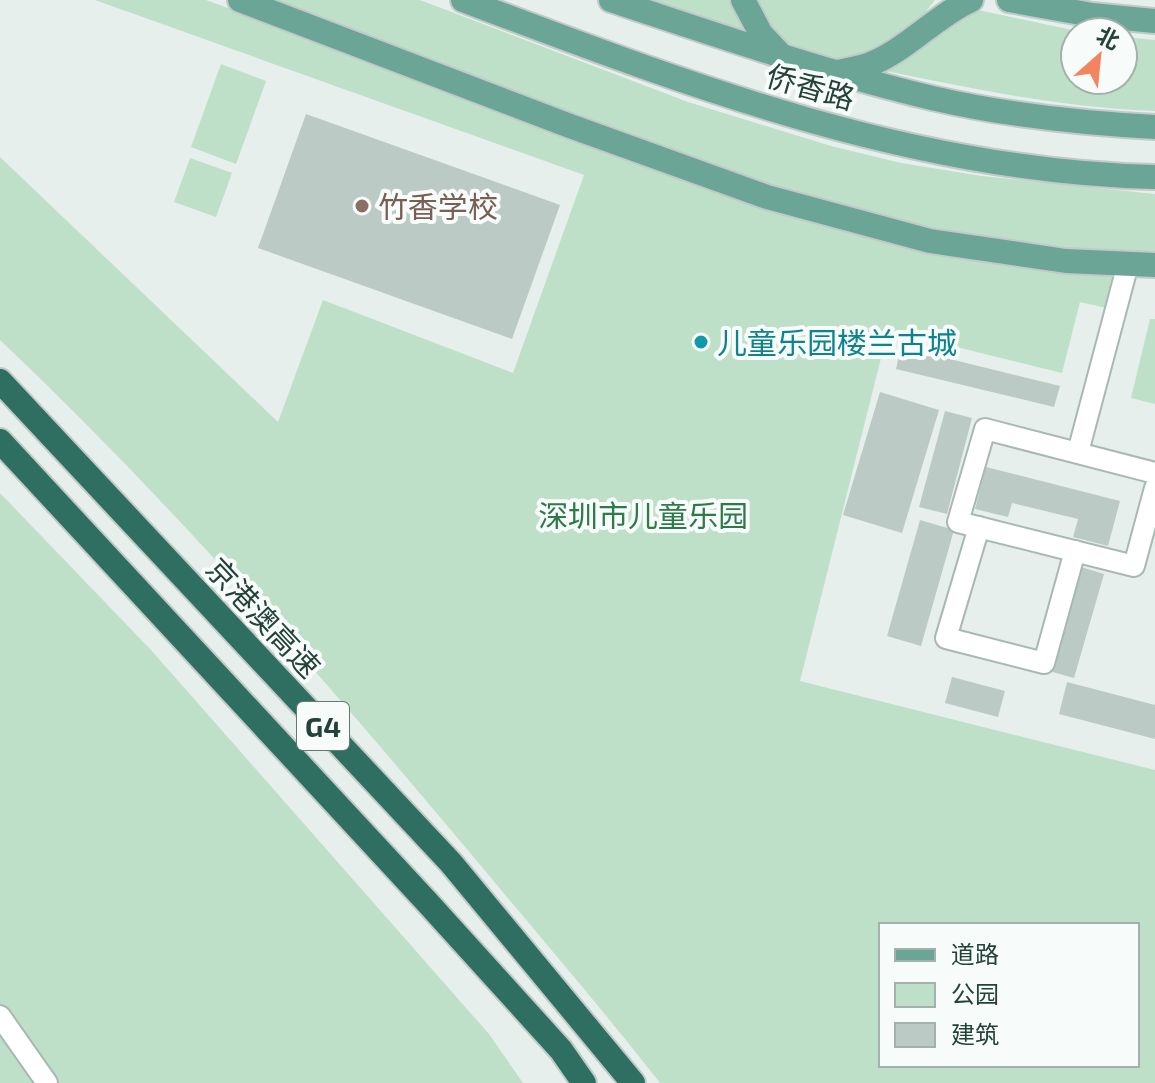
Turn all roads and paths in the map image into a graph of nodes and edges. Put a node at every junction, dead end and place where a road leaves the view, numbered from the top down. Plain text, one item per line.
1 (240, 0) edge
2 (463, 0) edge
3 (611, 0) edge
4 (743, 0) edge
5 (971, 0) edge
6 (1009, 0) edge
7 (1155, 21) edge
8 (782, 56) junction
9 (833, 73) junction
10 (1155, 127) edge
11 (1155, 177) edge
12 (1128, 264) junction
13 (1155, 265) edge
14 (0, 381) edge
15 (0, 441) edge
16 (1078, 452) junction
17 (1155, 473) edge
18 (1155, 488) edge
19 (979, 527) junction
20 (1075, 551) junction
21 (0, 1016) edge
22 (47, 1083) edge
23 (584, 1083) edge
24 (633, 1083) edge

1 - 12 main road
2 - 11 main road, 侨香路
3 - 8 main road, 侨香路
4 - 8 main road
5 - 9 main road
6 - 7 main road
8 - 9 main road, 侨香路
9 - 10 main road, 侨香路
12 - 13 main road
12 - 16 lane
14 - 24 highway, 京港澳高速 / G4
15 - 23 highway, G4
16 - 17 lane
16 - 19 lane
18 - 20 lane
19 - 20 lane
19 - 20 lane
21 - 22 lane

